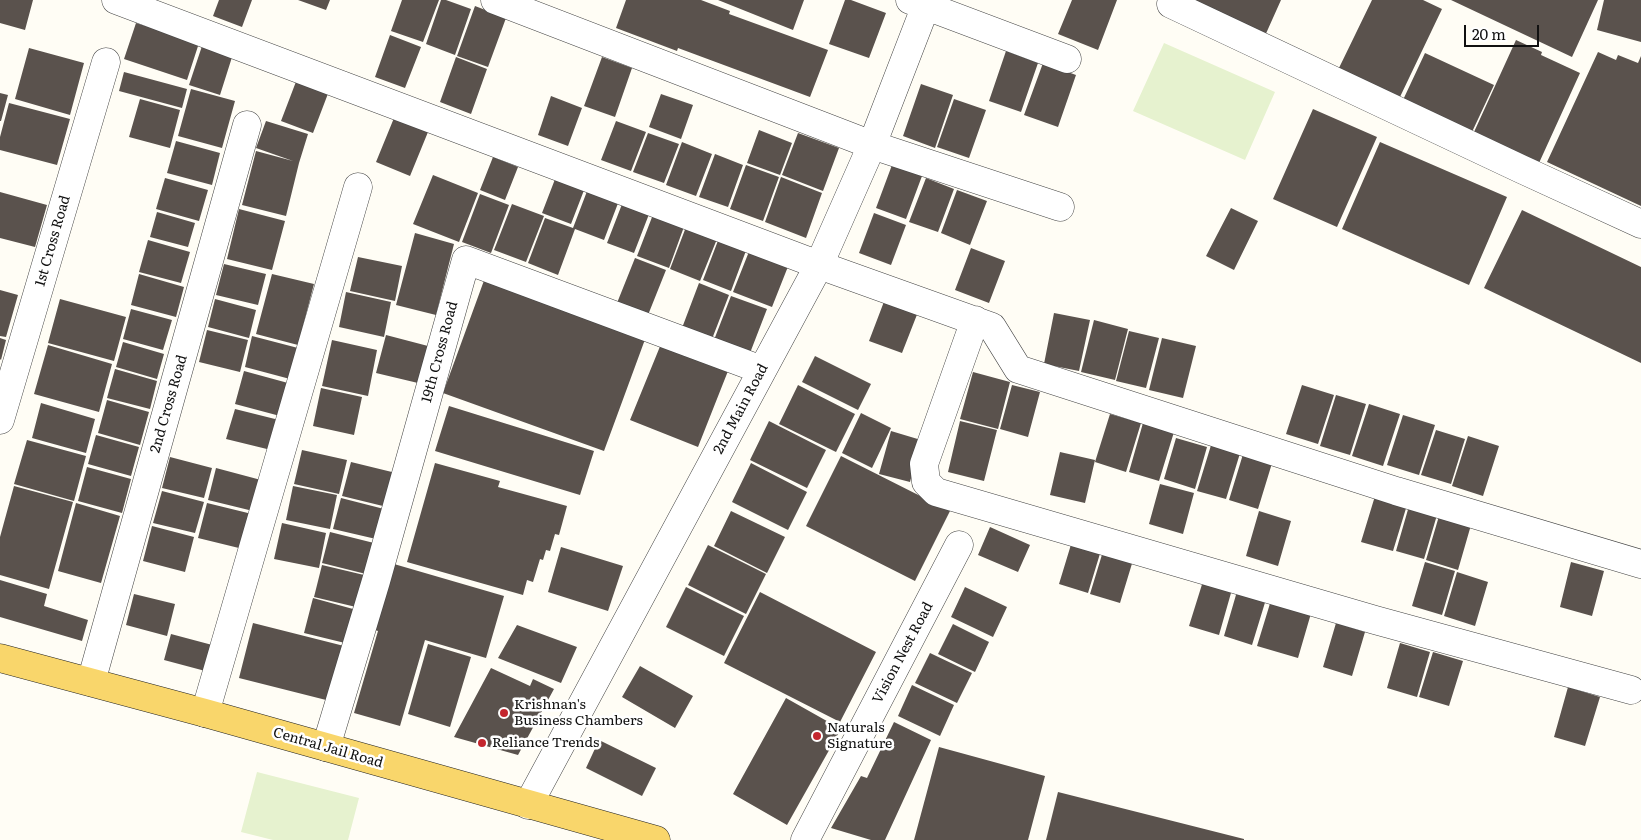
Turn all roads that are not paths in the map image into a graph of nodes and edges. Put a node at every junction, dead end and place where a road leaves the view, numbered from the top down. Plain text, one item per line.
1 (116, 0) edge
2 (495, 0) edge
3 (921, 2) edge
4 (1171, 4) dead end
5 (1067, 59) dead end
6 (106, 62) dead end
7 (247, 125) dead end
8 (872, 145) junction
9 (358, 187) dead end
10 (1060, 206) dead end
11 (1641, 224) edge
12 (819, 265) junction
13 (975, 320) junction
14 (762, 370) junction
15 (0, 420) edge
16 (959, 545) dead end
17 (1641, 564) edge
18 (0, 658) edge
19 (91, 682) junction
20 (1631, 690) dead end
21 (205, 713) junction
22 (326, 747) junction
23 (528, 805) junction
24 (656, 840) edge
25 (805, 840) edge

1 - 12 street
2 - 8 street
3 - 5 street
3 - 8 street, 2nd Main Road
4 - 11 street
6 - 15 street, 1st Cross Road
7 - 19 street, 2nd Cross Road
8 - 10 street
8 - 12 street, 2nd Main Road
9 - 21 street
12 - 13 street
12 - 14 street, 2nd Main Road
13 - 17 street
13 - 20 street
14 - 22 street, 19th Cross Road
14 - 23 street, 2nd Main Road
16 - 25 street, Vision Nest Road
18 - 19 main road, Central Jail Road
19 - 21 main road, Central Jail Road
21 - 22 main road, Central Jail Road
22 - 23 main road, Central Jail Road
23 - 24 main road, Central Jail Road

